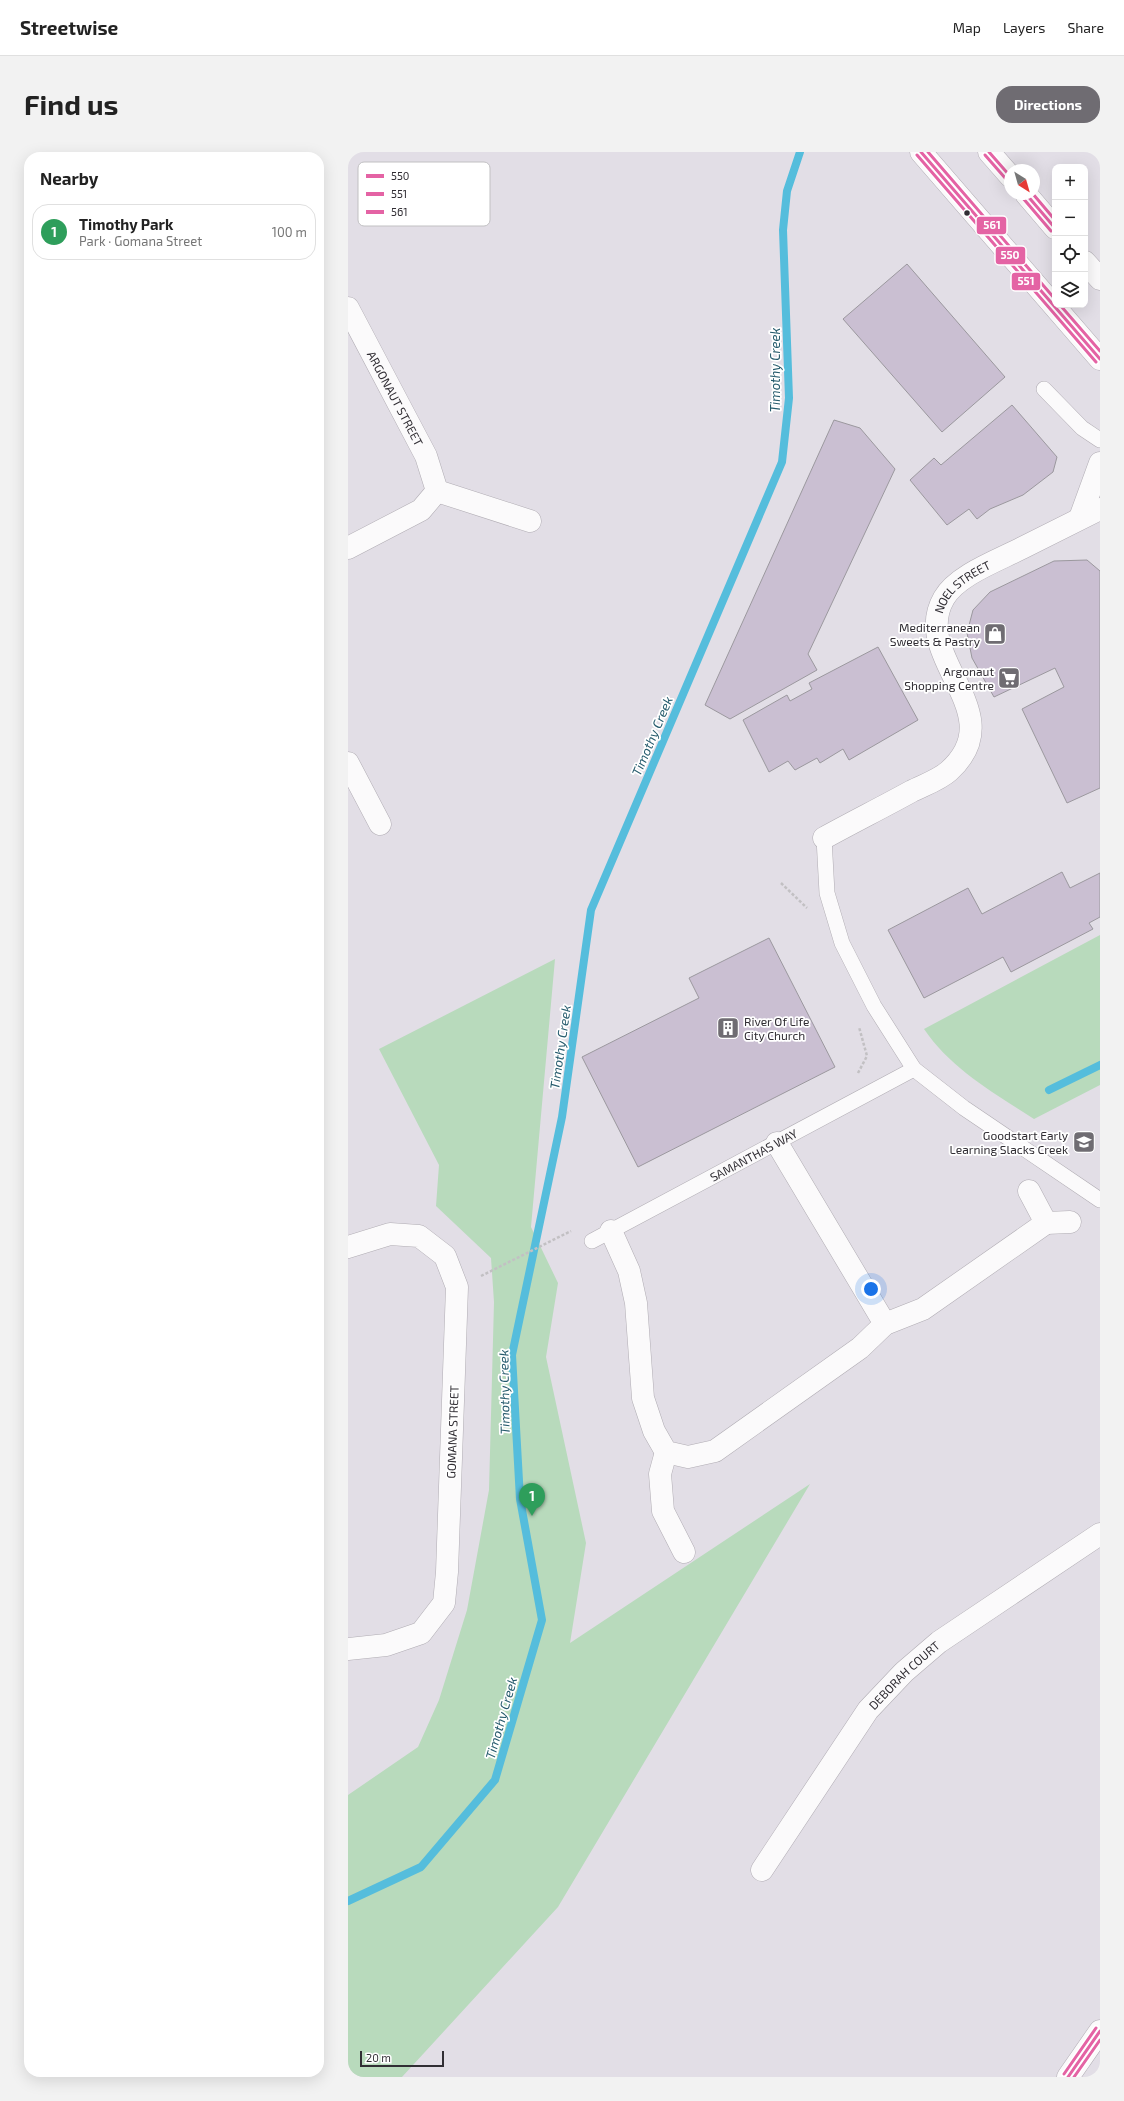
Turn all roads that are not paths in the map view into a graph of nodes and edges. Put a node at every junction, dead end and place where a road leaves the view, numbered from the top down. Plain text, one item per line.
1 (921, 152) edge
2 (989, 152) edge
3 (1004, 169) edge
4 (1031, 200) edge
5 (1052, 224) edge
6 (1088, 265) edge
7 (1100, 279) edge
8 (348, 308) edge
9 (1100, 359) edge
10 (1044, 389) dead end
11 (1100, 440) edge
12 (1100, 463) edge
13 (436, 491) junction
14 (1100, 509) edge
15 (1080, 518) junction
16 (530, 521) dead end
17 (348, 548) edge
18 (348, 762) edge
19 (380, 824) dead end
20 (824, 838) joint
21 (914, 1069) junction
22 (777, 1143) junction
23 (1029, 1191) dead end
24 (1100, 1200) edge
25 (1070, 1222) dead end
26 (1046, 1223) junction
27 (602, 1236) joint
28 (348, 1247) edge
29 (885, 1324) junction
30 (666, 1452) junction
31 (1100, 1534) edge
32 (684, 1552) dead end
33 (348, 1649) edge
34 (762, 1870) dead end
35 (1100, 2030) edge
36 (1068, 2077) edge

1 - 9 street
2 - 3 street
4 - 5 street
6 - 7 street
8 - 13 street, ARGONAUT STREET
10 - 11 lane
12 - 15 street
13 - 16 street
13 - 17 street
14 - 15 street, NOEL STREET
15 - 20 street, NOEL STREET
18 - 19 street
20 - 21 lane
21 - 22 lane, SAMANTHAS WAY
21 - 24 lane
22 - 27 lane, SAMANTHAS WAY
22 - 29 street
23 - 26 street
25 - 26 street
26 - 29 street
27 - 30 street
28 - 33 street, GOMANA STREET
29 - 30 street
30 - 32 street
31 - 34 street, DEBORAH COURT
35 - 36 street

